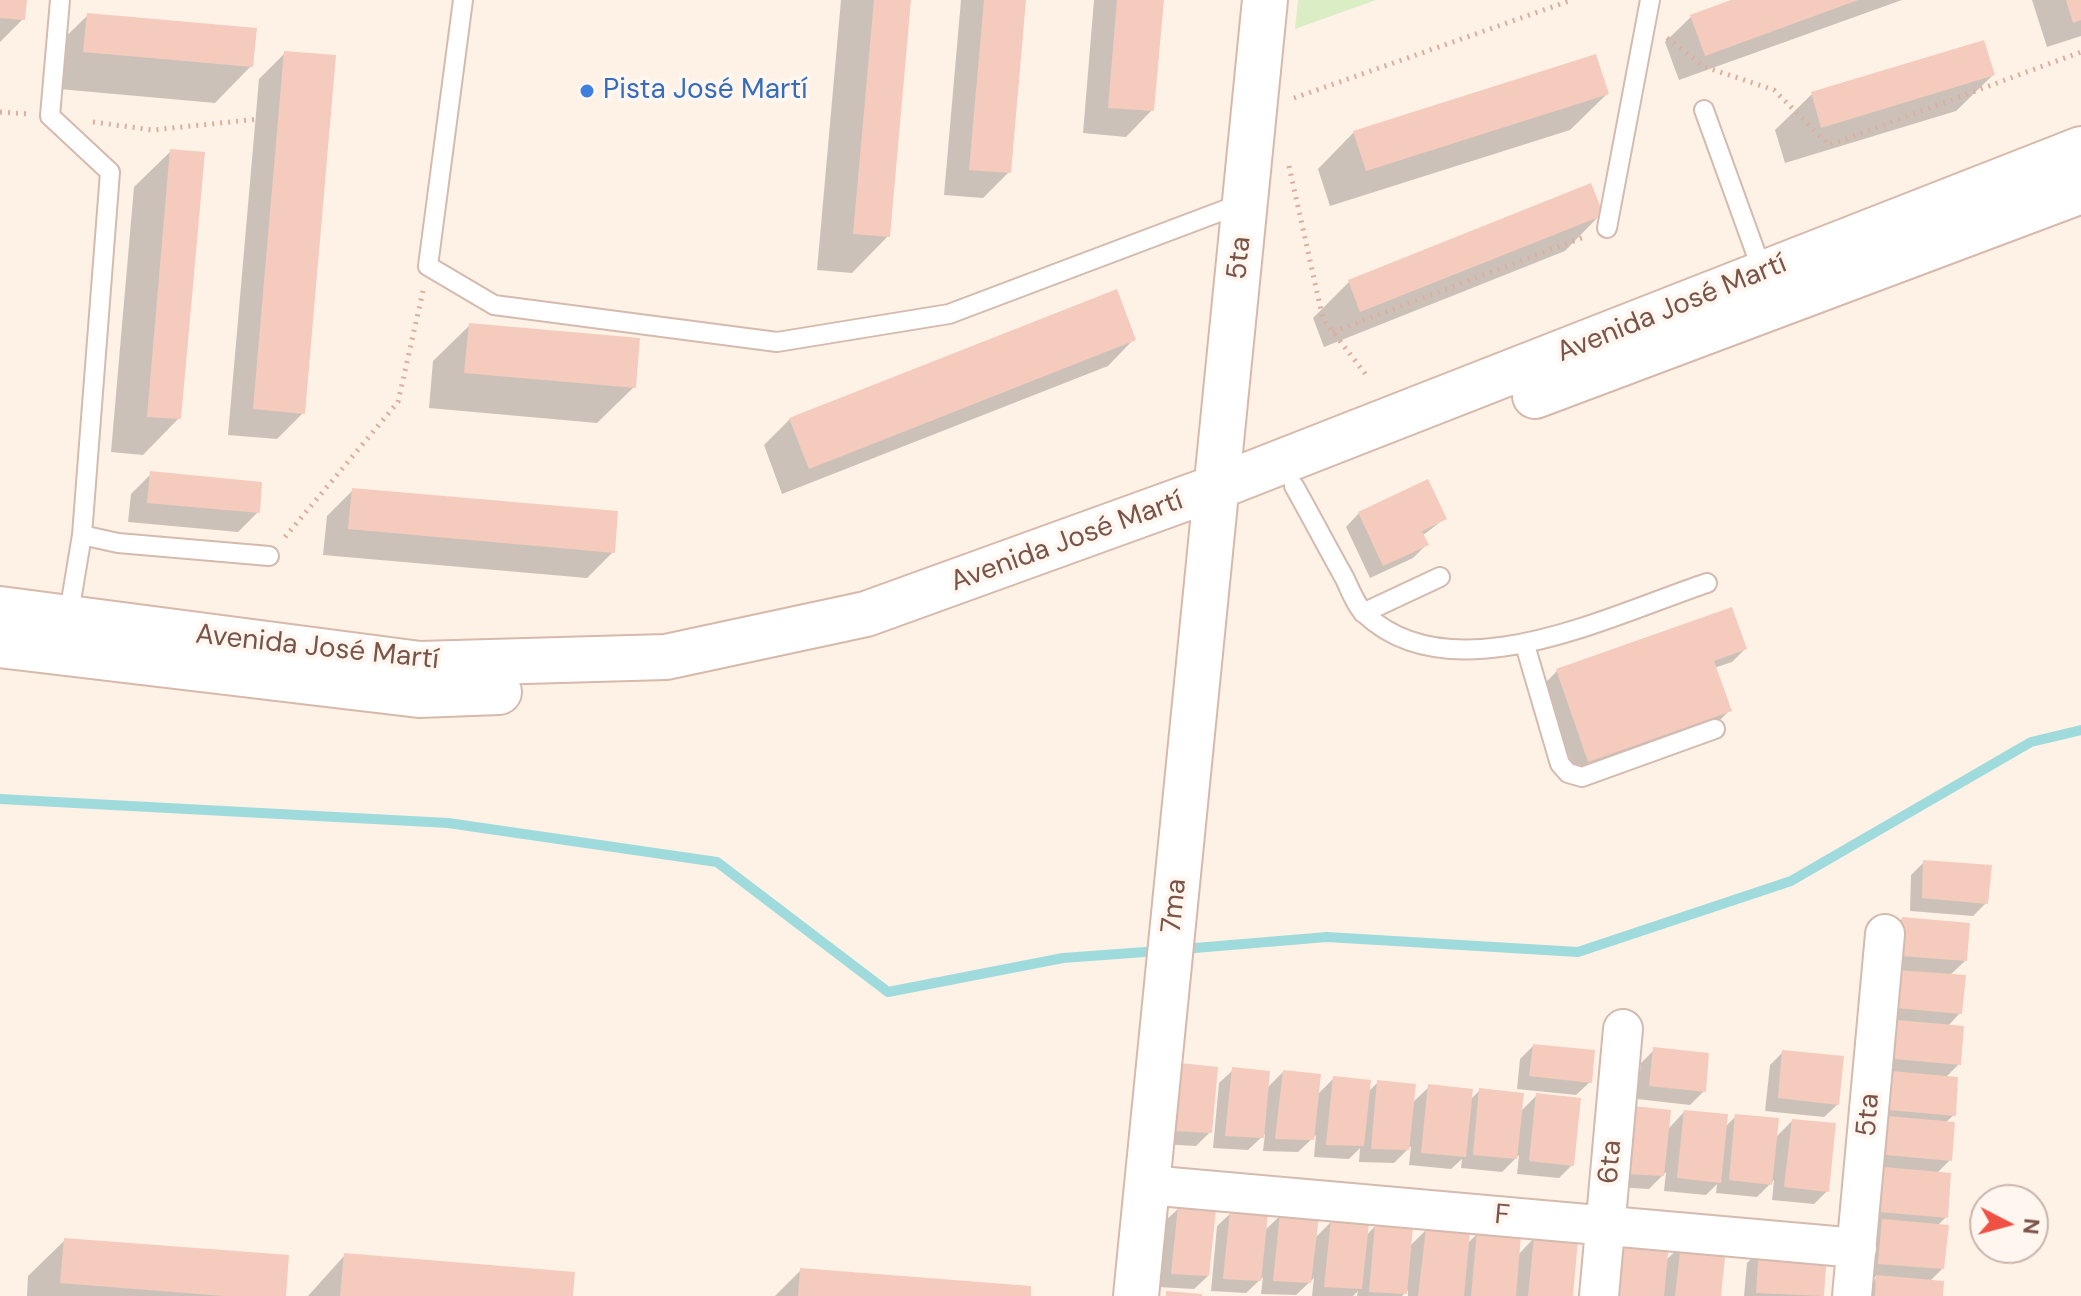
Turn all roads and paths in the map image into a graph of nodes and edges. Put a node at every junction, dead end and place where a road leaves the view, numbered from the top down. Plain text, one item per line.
1 (60, 0) edge
2 (463, 0) edge
3 (1265, 0) edge
4 (1572, 0) edge
5 (1650, 0) edge
6 (1646, 22) junction
7 (2081, 52) edge
8 (1704, 110) dead end
9 (1254, 113) junction
10 (50, 116) junction
11 (259, 119) dead end
12 (2081, 149) edge
13 (2081, 191) edge
14 (1245, 202) junction
15 (1607, 228) joint
16 (428, 266) junction
17 (1763, 273) junction
18 (1333, 332) junction
19 (1367, 376) dead end
20 (1294, 486) junction
21 (1216, 502) junction
22 (82, 535) junction
23 (269, 556) joint
24 (1440, 577) dead end
25 (1707, 583) dead end
26 (0, 609) edge
27 (1363, 613) junction
28 (67, 635) junction
29 (0, 645) edge
30 (1525, 645) junction
31 (1715, 729) dead end
32 (1885, 934) dead end
33 (1623, 1029) dead end
34 (1148, 1185) junction
35 (1606, 1225) junction
36 (1857, 1248) junction
37 (1136, 1296) edge
38 (1599, 1296) edge
39 (1852, 1296) edge

1 - 10 lane
2 - 16 lane
3 - 9 main road, 5ta
4 - 9 path
5 - 6 lane
6 - 7 path
6 - 15 lane
8 - 17 lane
9 - 14 main road, 5ta
9 - 18 path
10 - 11 path
10 - 22 lane
12 - 17 main road, Avenida José Martí
13 - 20 main road, Avenida José Martí
14 - 16 lane
14 - 21 main road, 5ta
15 - 18 path
16 - 23 path
17 - 21 main road, Avenida José Martí
18 - 19 path
20 - 21 main road, Avenida José Martí
20 - 27 lane
21 - 28 main road, Avenida José Martí
21 - 34 main road, 7ma
22 - 23 lane
22 - 28 lane
24 - 27 lane
25 - 30 lane
26 - 28 main road, Avenida José Martí
27 - 30 lane
28 - 29 main road, Avenida José Martí
30 - 31 lane
32 - 36 street, 5ta
33 - 35 street, 6ta
34 - 35 street, F
34 - 37 main road, 7ma
35 - 36 street, F
35 - 38 street, 6ta
36 - 39 street, 5ta

